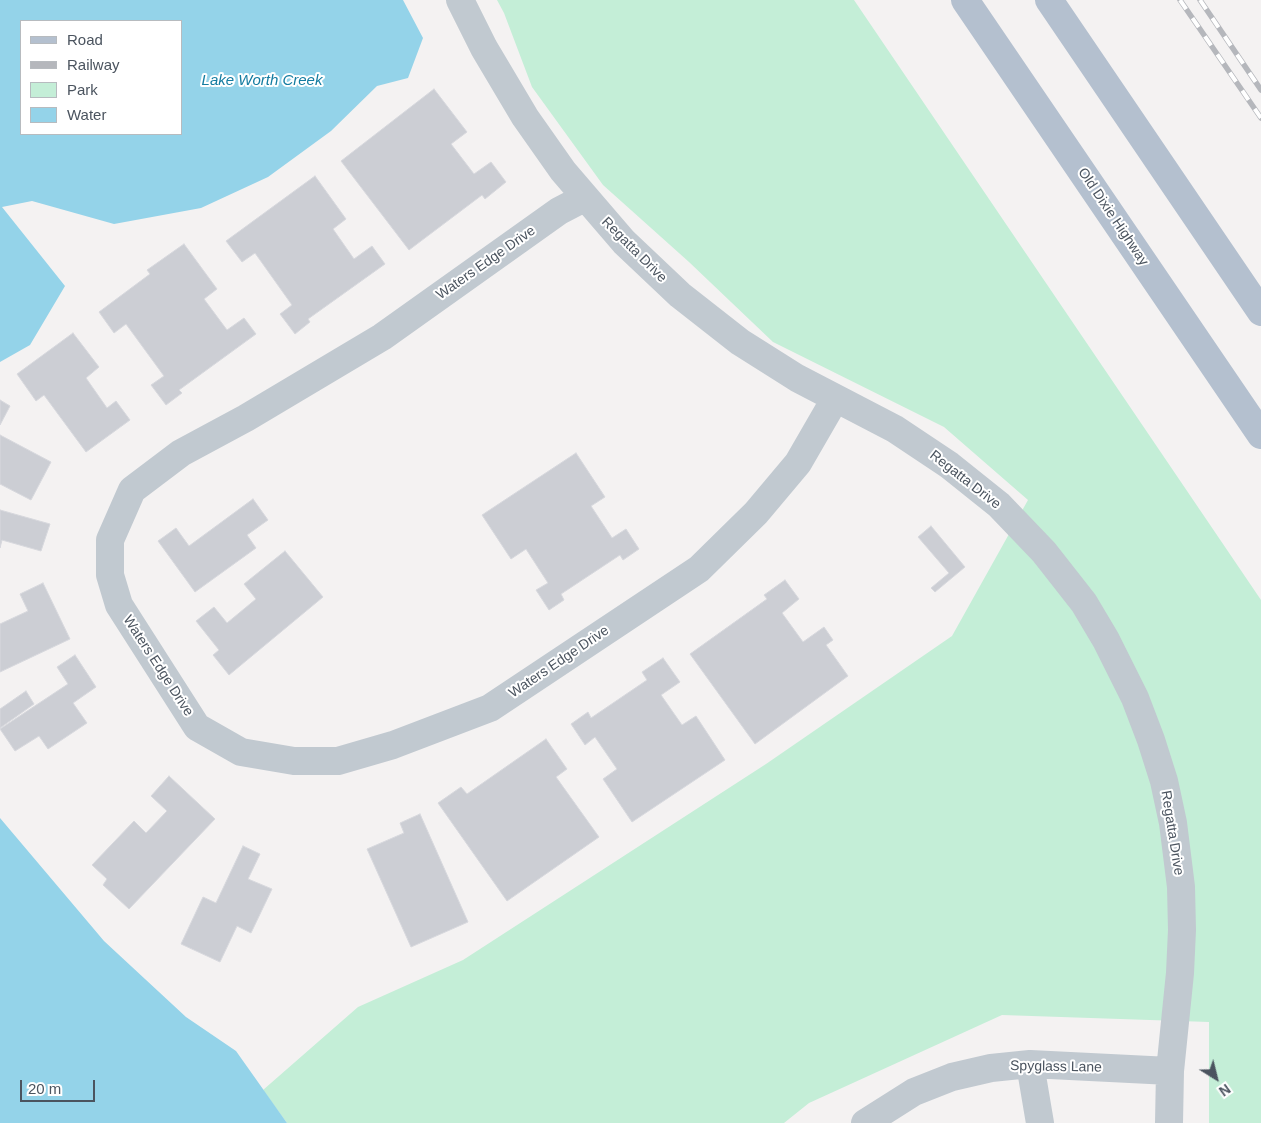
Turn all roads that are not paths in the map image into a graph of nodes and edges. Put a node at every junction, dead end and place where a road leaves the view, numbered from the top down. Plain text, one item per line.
1 (460, 0) edge
2 (965, 0) edge
3 (1049, 0) edge
4 (584, 198) junction
5 (1261, 312) edge
6 (835, 399) junction
7 (1261, 435) edge
8 (1030, 1064) junction
9 (1170, 1071) junction
10 (865, 1123) edge
11 (1040, 1123) edge
12 (1169, 1123) edge

1 - 4 street, Regatta Drive
2 - 7 main road, Old Dixie Highway
3 - 5 main road
4 - 6 street, Regatta Drive
4 - 6 street, Waters Edge Drive
6 - 9 street, Regatta Drive
8 - 9 street, Spyglass Lane
8 - 10 street, Spyglass Lane
8 - 11 street
9 - 12 street, Regatta Drive

